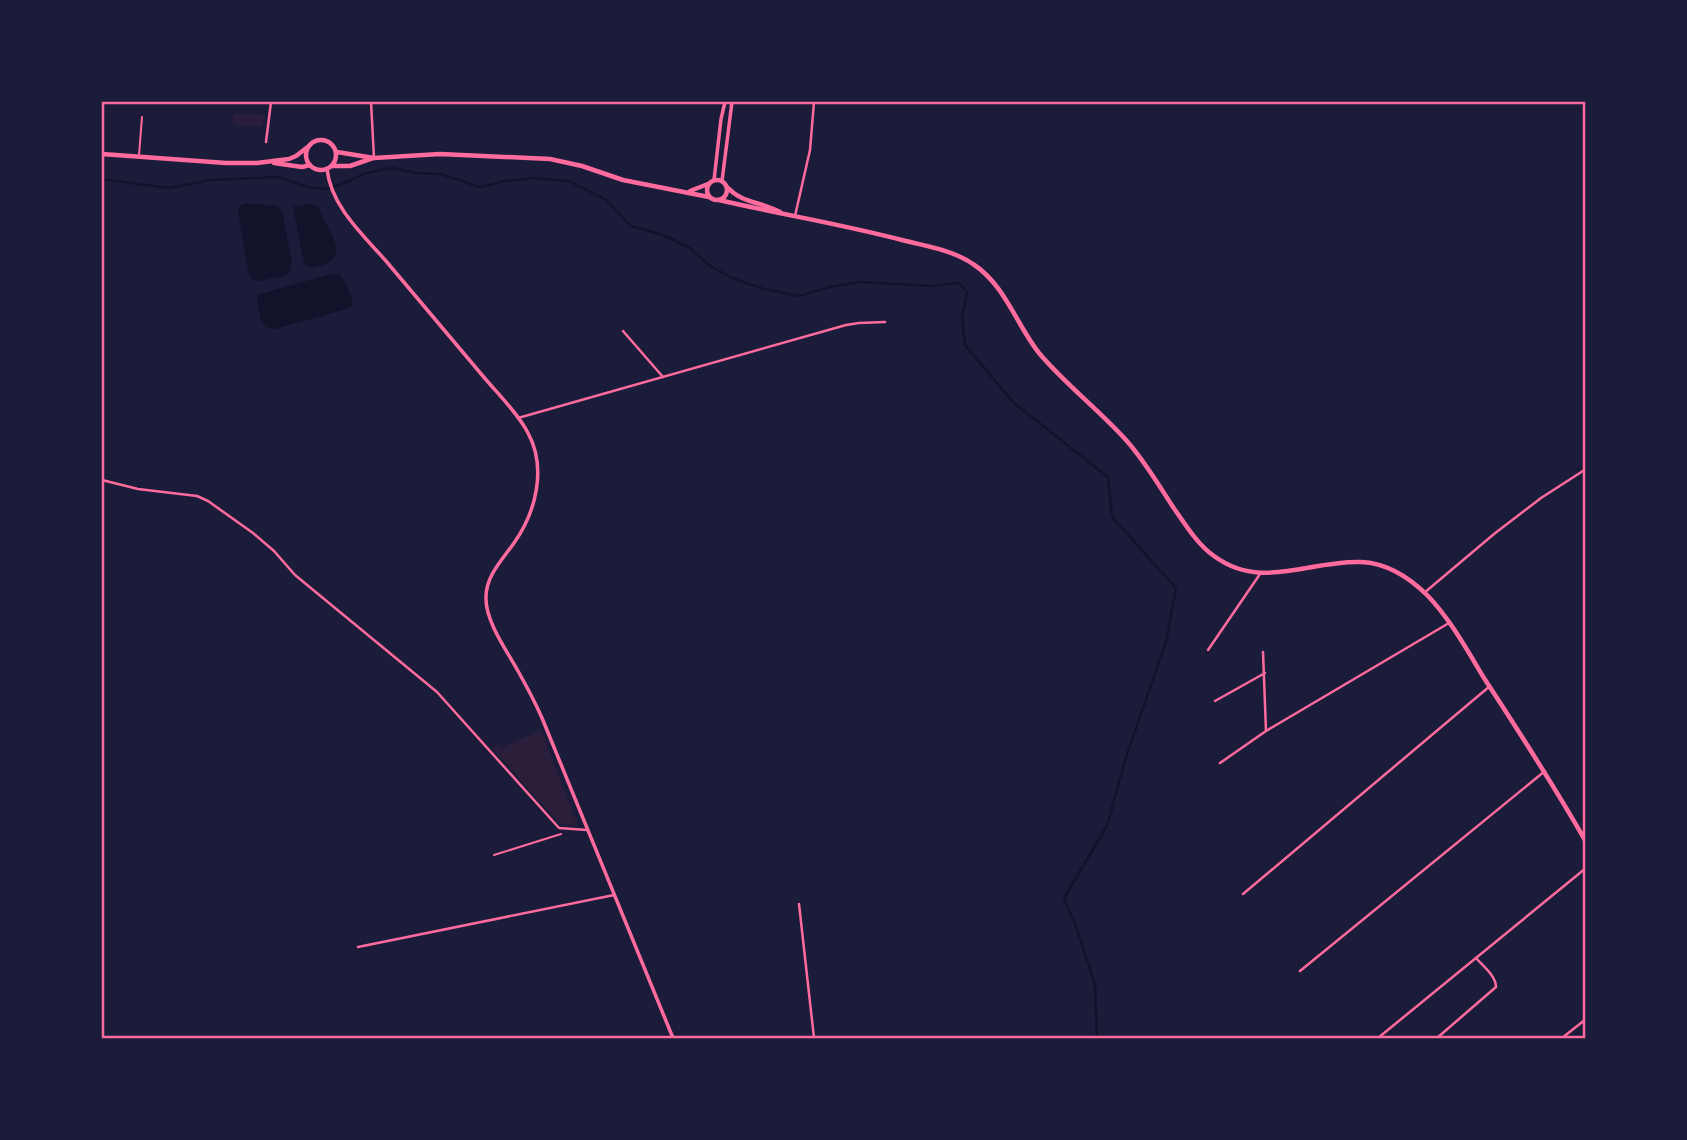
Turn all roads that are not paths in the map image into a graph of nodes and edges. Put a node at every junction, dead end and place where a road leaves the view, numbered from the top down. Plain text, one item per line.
1 (271, 102) edge
2 (371, 102) edge
3 (725, 102) edge
4 (732, 102) edge
5 (814, 102) edge
6 (142, 117) dead end
7 (266, 142) dead end
8 (309, 146) junction
9 (337, 152) junction
10 (102, 154) edge
11 (139, 157) junction
12 (374, 158) junction
13 (270, 162) junction
14 (310, 165) junction
15 (329, 167) junction
16 (722, 181) junction
17 (711, 182) junction
18 (727, 187) junction
19 (685, 192) junction
20 (709, 197) junction
21 (719, 200) junction
22 (780, 212) junction
23 (795, 216) junction
24 (885, 322) dead end
25 (623, 331) dead end
26 (663, 377) junction
27 (518, 418) junction
28 (1586, 469) edge
29 (102, 480) edge
30 (1260, 574) junction
31 (1424, 593) junction
32 (1449, 623) junction
33 (1208, 650) dead end
34 (1263, 652) dead end
35 (1265, 673) junction
36 (1490, 686) junction
37 (1215, 701) dead end
38 (1266, 731) junction
39 (1220, 763) dead end
40 (1545, 771) junction
41 (587, 830) junction
42 (1586, 842) edge
43 (1586, 868) edge
44 (1243, 894) dead end
45 (614, 895) junction
46 (799, 904) dead end
47 (358, 947) dead end
48 (1476, 958) junction
49 (1300, 971) dead end
50 (1586, 1019) edge
51 (673, 1038) edge
52 (814, 1038) edge
53 (1378, 1038) edge
54 (1437, 1038) edge
55 (1562, 1038) edge

1 - 7 street
2 - 12 street
3 - 17 street
4 - 16 street
5 - 23 street
6 - 11 lane
8 - 9 main road
8 - 13 main road
8 - 14 main road
9 - 12 main road
9 - 15 main road
10 - 11 main road
11 - 13 main road
12 - 15 main road
12 - 19 main road
13 - 14 main road
14 - 15 main road
15 - 27 street
16 - 17 main road
16 - 18 main road
17 - 19 main road
17 - 20 main road
18 - 21 main road
18 - 22 main road
19 - 20 main road
20 - 21 main road
21 - 22 main road
22 - 23 main road
23 - 30 main road
24 - 26 street
25 - 26 street
26 - 27 street
27 - 41 street
28 - 31 street
29 - 41 street
30 - 31 main road
30 - 33 street
31 - 32 main road
32 - 36 main road
32 - 38 street
34 - 35 street
35 - 37 street
35 - 38 street
36 - 40 main road
36 - 44 street
38 - 39 street
40 - 42 main road
40 - 49 street
41 - 45 street
43 - 48 street
45 - 47 street
45 - 51 street
46 - 52 street
48 - 53 street
48 - 54 street
50 - 55 street

